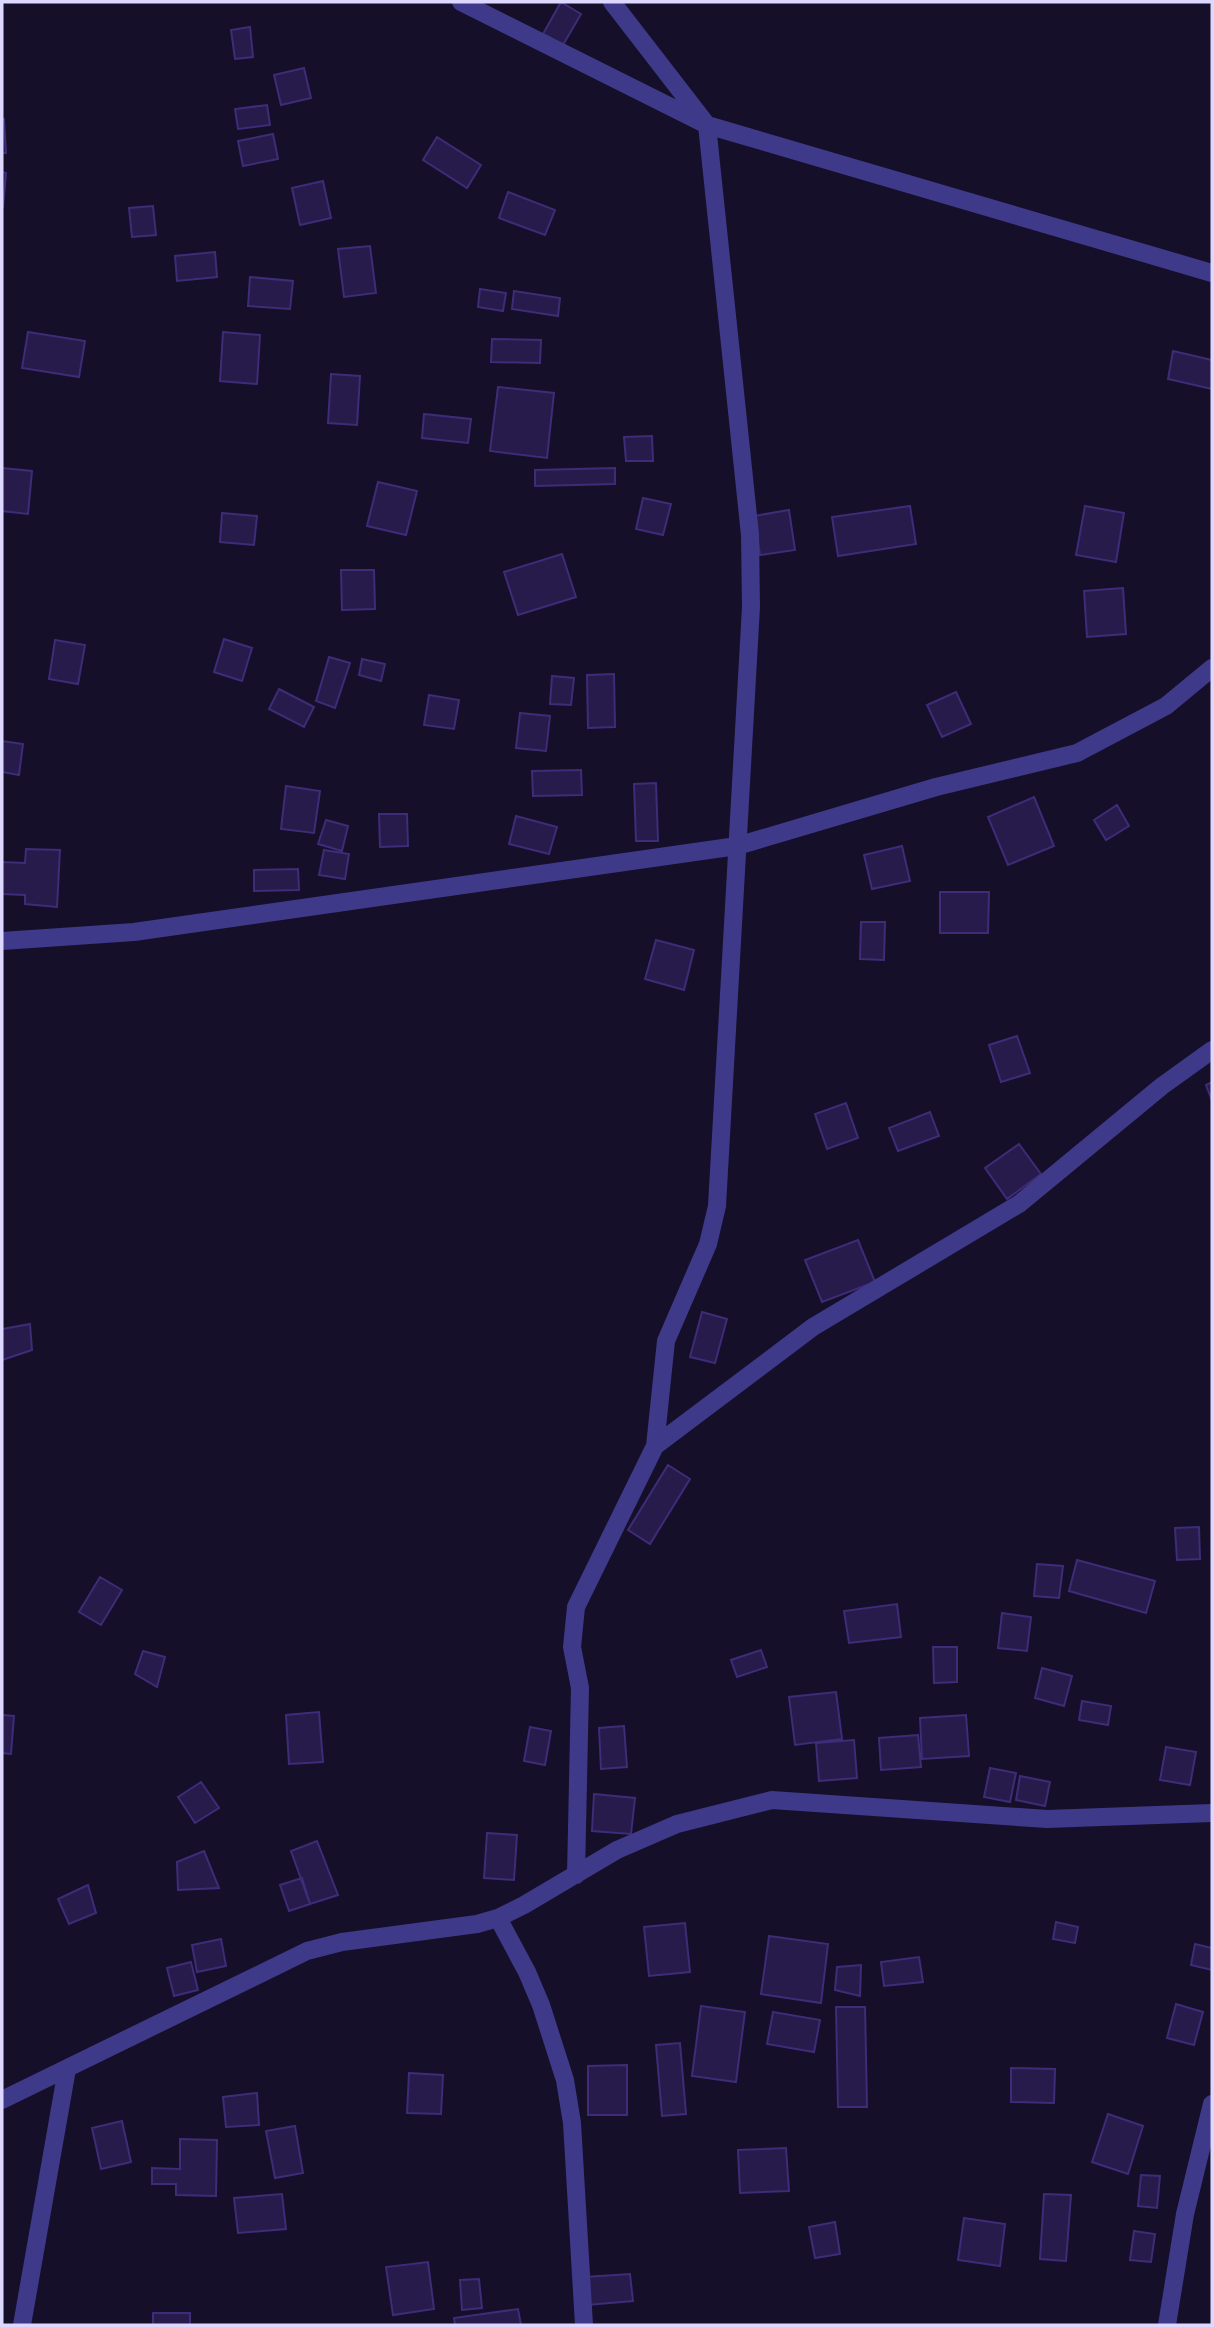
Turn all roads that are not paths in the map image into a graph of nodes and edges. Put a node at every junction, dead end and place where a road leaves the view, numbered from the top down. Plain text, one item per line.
1 (461, 2) edge
2 (612, 2) edge
3 (707, 125) junction
4 (1212, 272) edge
5 (1212, 668) edge
6 (737, 846) junction
7 (2, 941) edge
8 (1212, 1050) edge
9 (655, 1446) junction
10 (1212, 1813) edge
11 (576, 1875) junction
12 (498, 1918) junction
13 (67, 2069) junction
14 (2, 2100) edge
15 (1212, 2104) edge
16 (22, 2325) edge
17 (584, 2325) edge
18 (1167, 2325) edge

1 - 3 street
2 - 3 street
3 - 4 street
3 - 6 street
5 - 6 street
6 - 7 street
6 - 9 street
8 - 9 street
9 - 11 street
10 - 11 street
11 - 12 street
12 - 13 street
12 - 17 street
13 - 14 street
13 - 16 street
15 - 18 street

